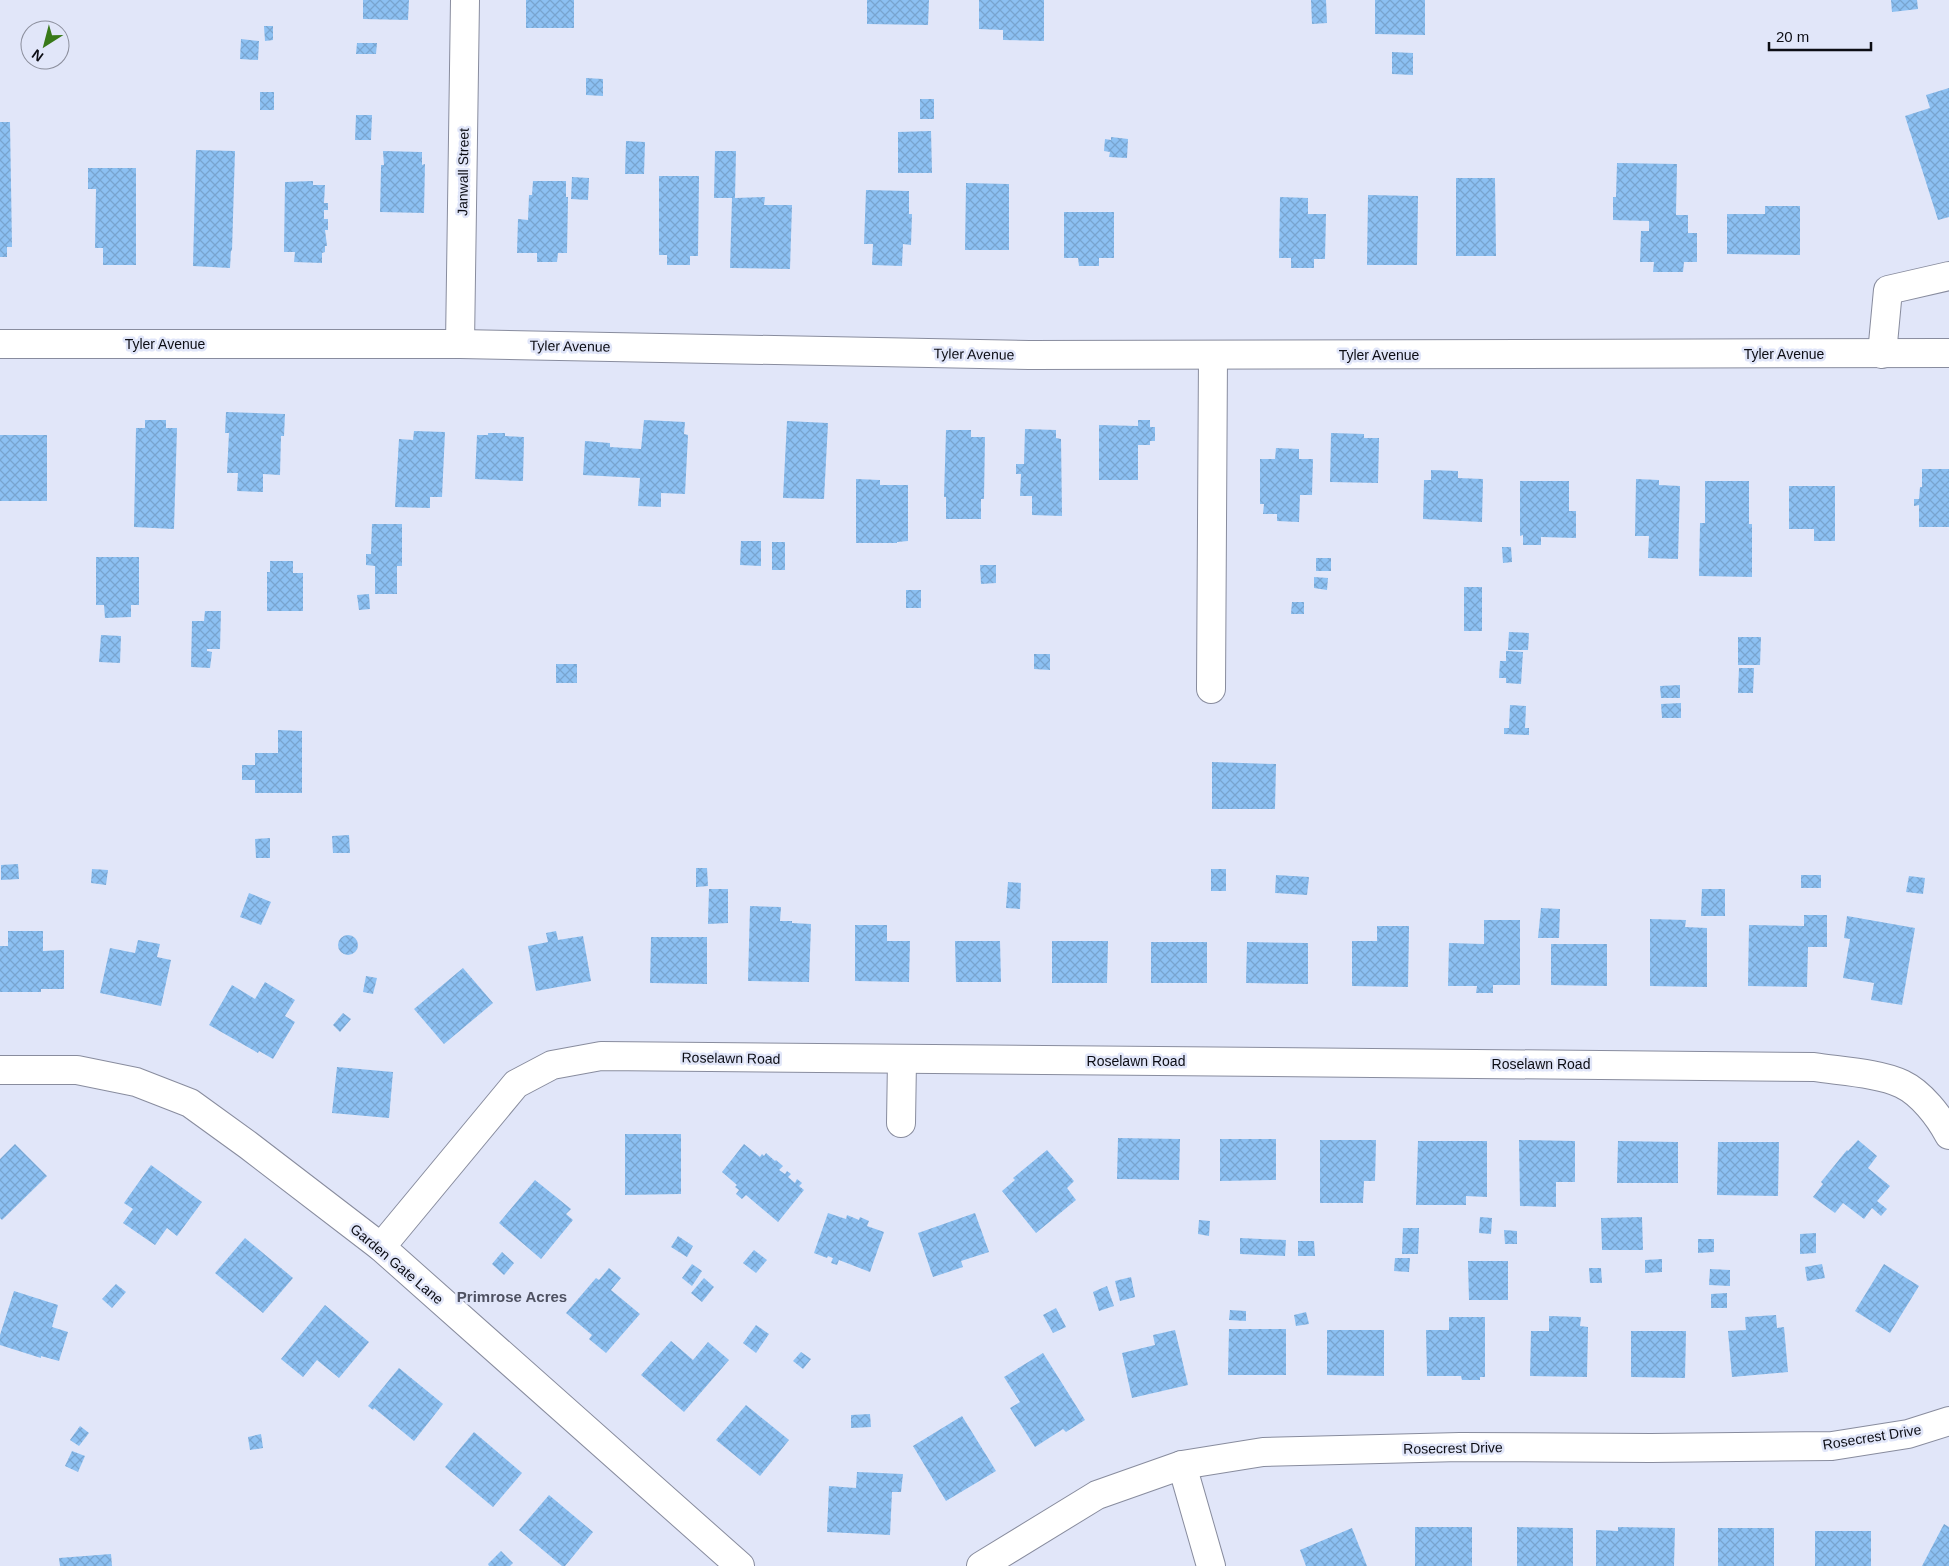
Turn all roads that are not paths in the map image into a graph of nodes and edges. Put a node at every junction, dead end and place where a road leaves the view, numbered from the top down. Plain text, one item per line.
1 (465, 0) edge
2 (1949, 276) edge
3 (0, 344) edge
4 (460, 344) junction
5 (1949, 353) edge
6 (1882, 354) junction
7 (1213, 356) junction
8 (1211, 689) dead end
9 (902, 1060) junction
10 (0, 1070) edge
11 (901, 1123) dead end
12 (1949, 1135) edge
13 (381, 1247) junction
14 (1949, 1421) edge
15 (1182, 1464) junction
16 (740, 1566) edge
17 (981, 1566) edge
18 (1212, 1566) edge

1 - 4 street, Janwall Street
2 - 6 street
3 - 4 street, Tyler Avenue
4 - 7 street, Tyler Avenue
5 - 6 street, Tyler Avenue
6 - 7 street, Tyler Avenue
7 - 8 street
9 - 11 street
9 - 12 street, Roselawn Road
9 - 13 street, Roselawn Road
10 - 13 street, Garden Gate Lane
13 - 16 street, Garden Gate Lane
14 - 15 street, Rosecrest Drive
15 - 17 street, Rosecrest Drive
15 - 18 street

